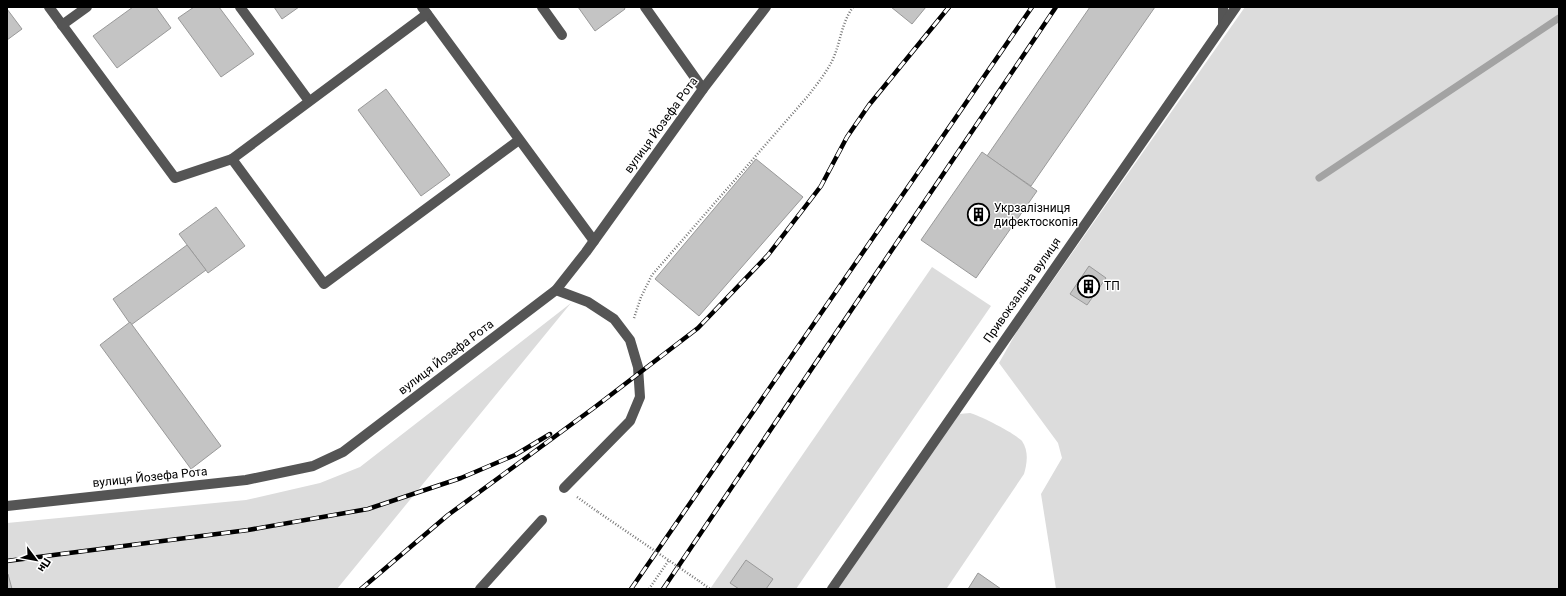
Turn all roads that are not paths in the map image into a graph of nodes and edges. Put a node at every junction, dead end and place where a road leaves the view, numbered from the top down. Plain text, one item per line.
1 (49, 7) edge
2 (87, 7) edge
3 (240, 7) edge
4 (542, 7) edge
5 (645, 7) edge
6 (766, 7) edge
7 (1223, 7) edge
8 (1236, 7) edge
9 (424, 11) edge
10 (1223, 24) junction
11 (62, 25) junction
12 (562, 35) dead end
13 (703, 89) junction
14 (309, 101) junction
15 (519, 140) junction
16 (232, 159) junction
17 (594, 241) junction
18 (556, 290) junction
19 (564, 488) road end
20 (7, 506) edge
21 (542, 520) dead end
22 (480, 589) edge
23 (832, 589) edge

1 - 11 street
2 - 11 street
3 - 14 street
4 - 12 street
5 - 13 street
6 - 13 street, вулиця Йозефа Рота
7 - 10 street
8 - 10 street, Привокзальна вулиця
9 - 14 street
9 - 15 street
10 - 23 street, Привокзальна вулиця
11 - 16 street
13 - 17 street, вулиця Йозефа Рота
14 - 16 street
15 - 16 street
15 - 17 street
17 - 18 street, вулиця Йозефа Рота
18 - 19 street
18 - 20 street, вулиця Йозефа Рота
21 - 22 street

